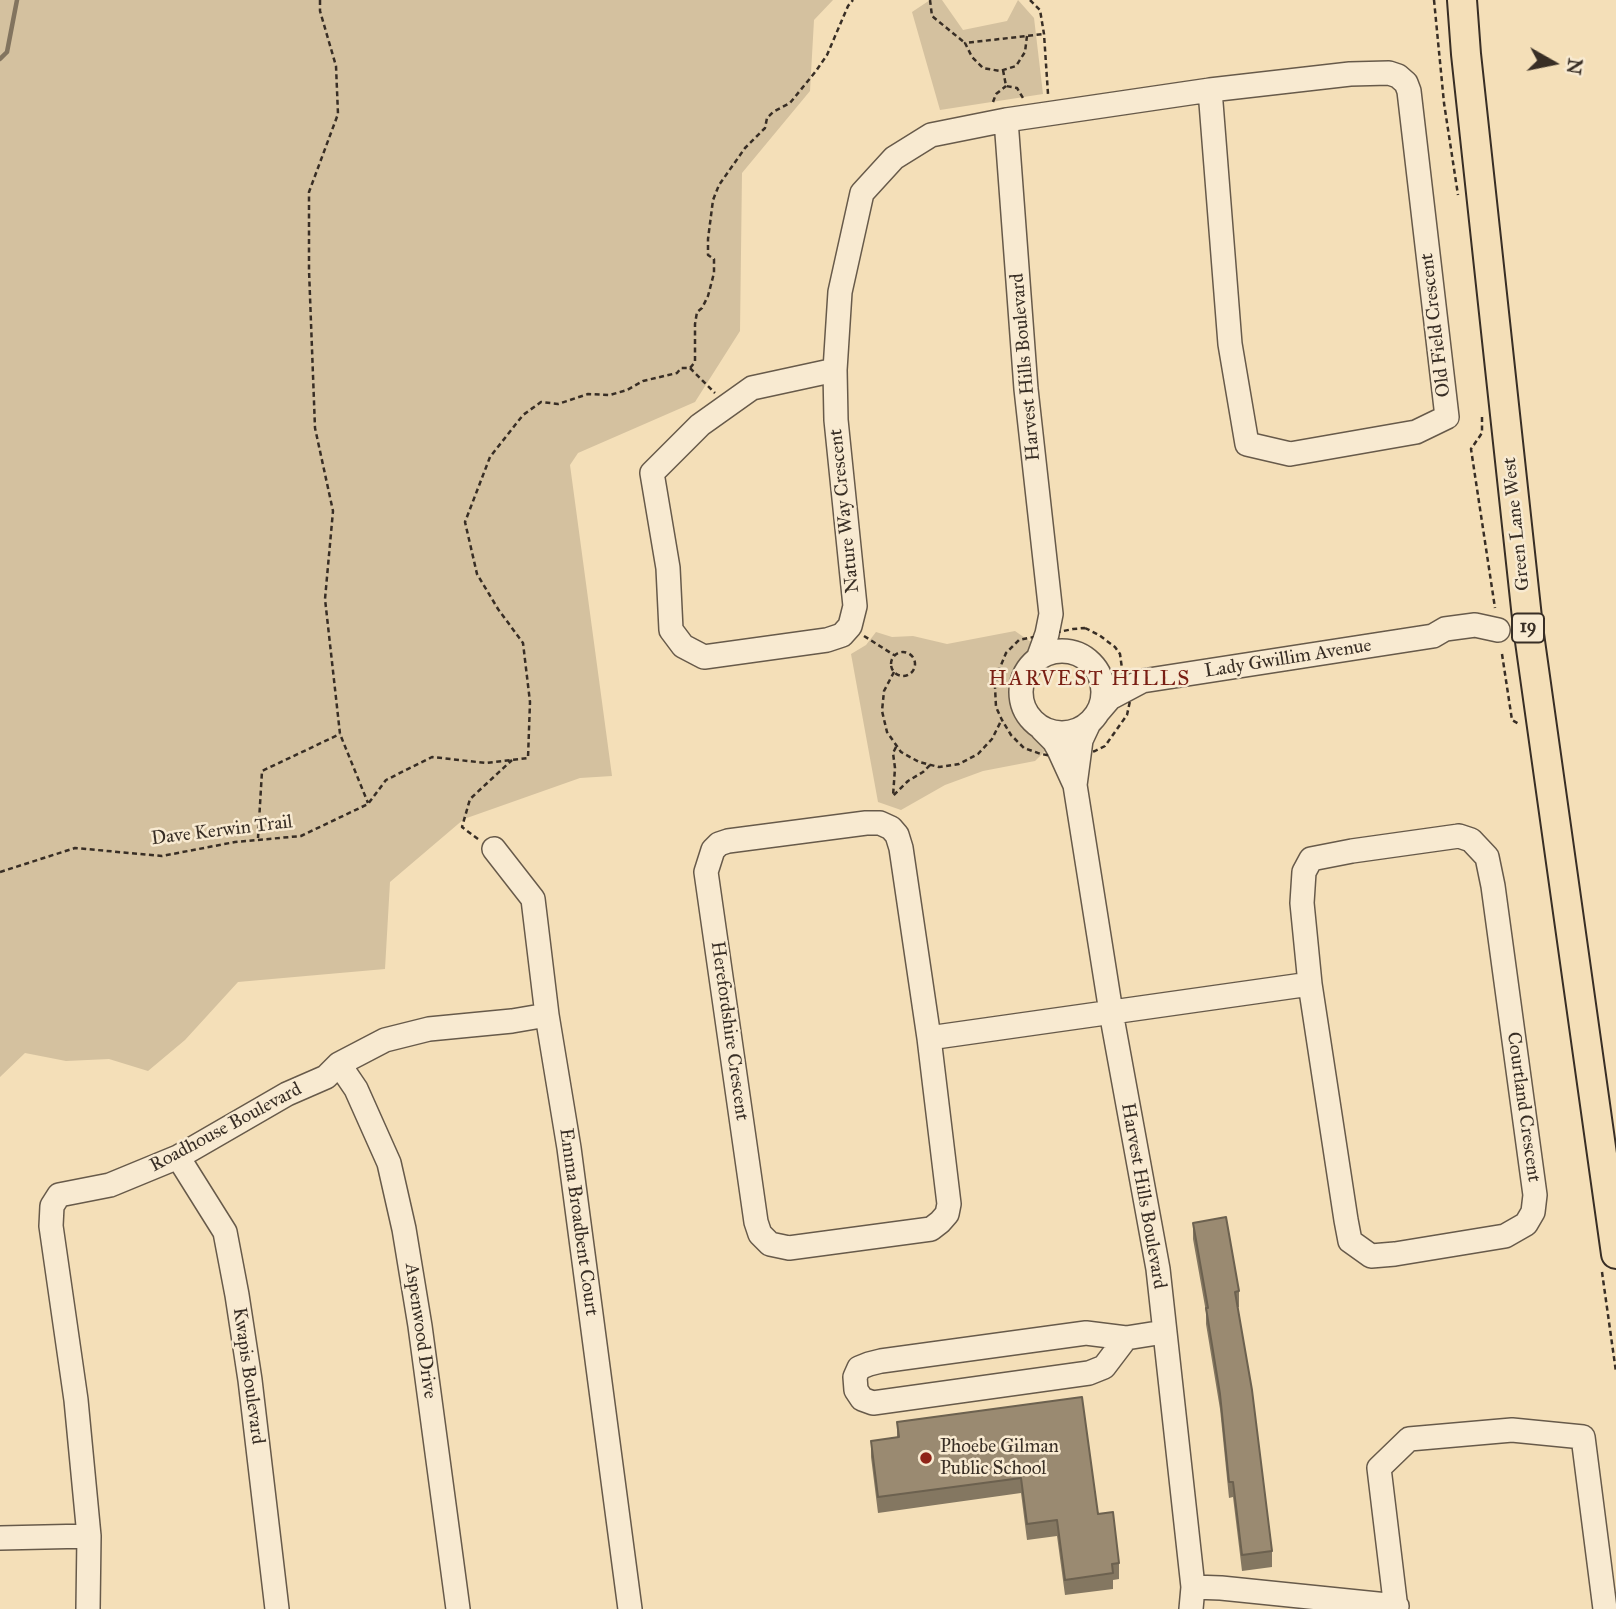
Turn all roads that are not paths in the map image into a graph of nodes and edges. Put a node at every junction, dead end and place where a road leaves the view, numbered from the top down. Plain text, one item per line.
1 (1462, 0) edge
2 (1210, 90) junction
3 (1006, 120) junction
4 (835, 370) junction
5 (1053, 626) junction
6 (1528, 627) junction
7 (1038, 659) junction
8 (1085, 659) junction
9 (1132, 679) junction
10 (1093, 718) junction
11 (1042, 729) junction
12 (1075, 785) junction
13 (494, 849) road end
14 (1310, 984) junction
15 (1111, 1012) junction
16 (547, 1015) junction
17 (929, 1038) junction
18 (340, 1064) junction
19 (178, 1157) junction
20 (1616, 1254) edge
21 (1164, 1332) junction
22 (1126, 1338) junction
23 (89, 1536) junction
24 (0, 1538) edge
25 (1192, 1598) edge
26 (1396, 1608) edge
27 (88, 1609) edge
28 (277, 1609) edge
29 (458, 1609) edge
30 (630, 1609) edge
31 (1605, 1609) edge

1 - 6 main road, Green Lane West / 19
2 - 2 street, Old Field Crescent
2 - 3 street, Old Field Crescent
3 - 4 street, Nature Way Crescent
3 - 5 street, Harvest Hills Boulevard
4 - 4 street, Nature Way Crescent
5 - 7 street, Harvest Hills Boulevard
5 - 8 street
6 - 9 street, Lady Gwillim Avenue
6 - 20 main road, Green Lane West / 19
7 - 8 street
7 - 11 street
8 - 9 street
8 - 10 street
9 - 10 street, Lady Gwillim Avenue
10 - 11 street
10 - 12 street, Harvest Hills Boulevard
11 - 12 street, Harvest Hills Boulevard
12 - 15 street, Harvest Hills Boulevard
13 - 16 street, Emma Broadbent Court
14 - 14 street, Courtland Crescent
14 - 15 street
15 - 17 street
15 - 21 street, Harvest Hills Boulevard
16 - 18 street, Roadhouse Boulevard
16 - 30 street, Emma Broadbent Court
17 - 17 street, Herefordshire Crescent
18 - 19 street, Roadhouse Boulevard
18 - 29 street, Aspenwood Drive
19 - 23 street, Roadhouse Boulevard
19 - 28 street, Kwapis Boulevard
21 - 22 street
21 - 25 street, Harvest Hills Boulevard
22 - 22 street
23 - 24 street
23 - 27 street, Roadhouse Boulevard
25 - 26 street
26 - 31 street

